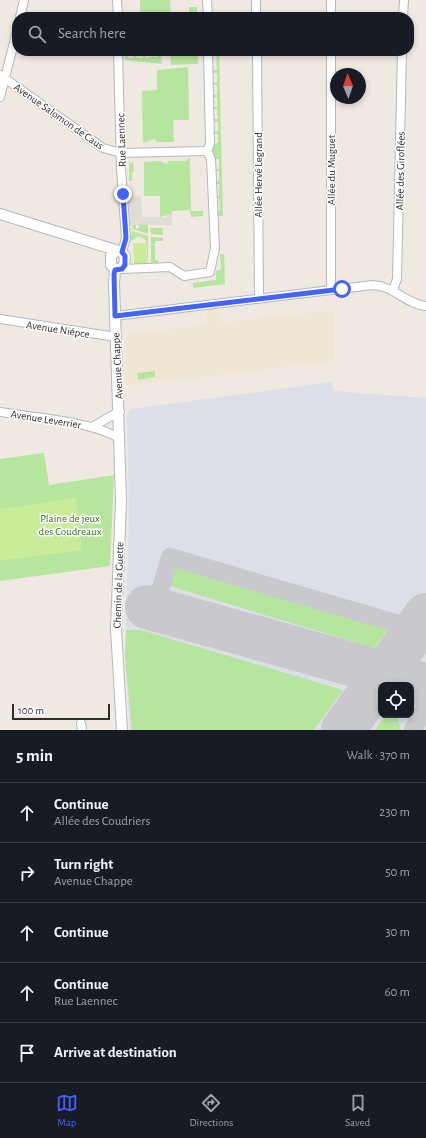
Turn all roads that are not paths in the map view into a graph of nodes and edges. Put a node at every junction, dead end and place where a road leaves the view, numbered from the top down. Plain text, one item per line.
1 (24, 0) edge
2 (117, 0) edge
3 (208, 0) edge
4 (256, 0) edge
5 (331, 0) edge
6 (404, 0) edge
7 (21, 12) edge
8 (118, 12) edge
9 (208, 12) edge
10 (256, 12) edge
11 (331, 12) edge
12 (403, 12) edge
13 (12, 48) edge
14 (118, 56) edge
15 (208, 56) edge
16 (257, 56) edge
17 (331, 56) edge
18 (402, 56) edge
19 (3, 77) edge
20 (0, 97) edge
21 (207, 151) junction
22 (121, 153) junction
23 (0, 214) edge
24 (116, 253) junction
25 (118, 269) junction
26 (331, 290) junction
27 (393, 290) junction
28 (259, 299) junction
29 (426, 306) edge
30 (115, 316) junction
31 (0, 319) edge
32 (116, 337) junction
33 (120, 411) junction
34 (0, 412) edge
35 (106, 420) junction
36 (92, 427) junction
37 (106, 431) junction
38 (120, 439) junction
39 (122, 730) edge

1 - 7 street
2 - 8 street
3 - 9 street
4 - 10 street
5 - 11 street
6 - 12 street
13 - 19 street
14 - 22 street, Rue Laennec
15 - 21 street
16 - 28 street, Allée Hervé Legrand
17 - 26 street, Allée du Muguet
18 - 27 street, Allée des Giroflées
19 - 20 street
19 - 22 street, Avenue Salomon de Caus
21 - 22 street, Avenue Salomon de Caus
21 - 25 street
22 - 24 street, Rue Laennec
23 - 24 street
24 - 25 street, Avenue Chappe
25 - 30 street, Avenue Chappe
26 - 27 street
26 - 28 street
27 - 29 street
28 - 30 street
30 - 32 street, Avenue Chappe
31 - 32 street, Avenue Niépce
32 - 33 street, Avenue Chappe
33 - 35 street, Avenue Leverrier
33 - 38 street, Avenue Chappe
34 - 36 street, Avenue Leverrier
35 - 36 street, Avenue Leverrier
35 - 37 street
36 - 37 street, Avenue Leverrier
37 - 38 street, Avenue Leverrier
38 - 39 street, Chemin de la Guette

